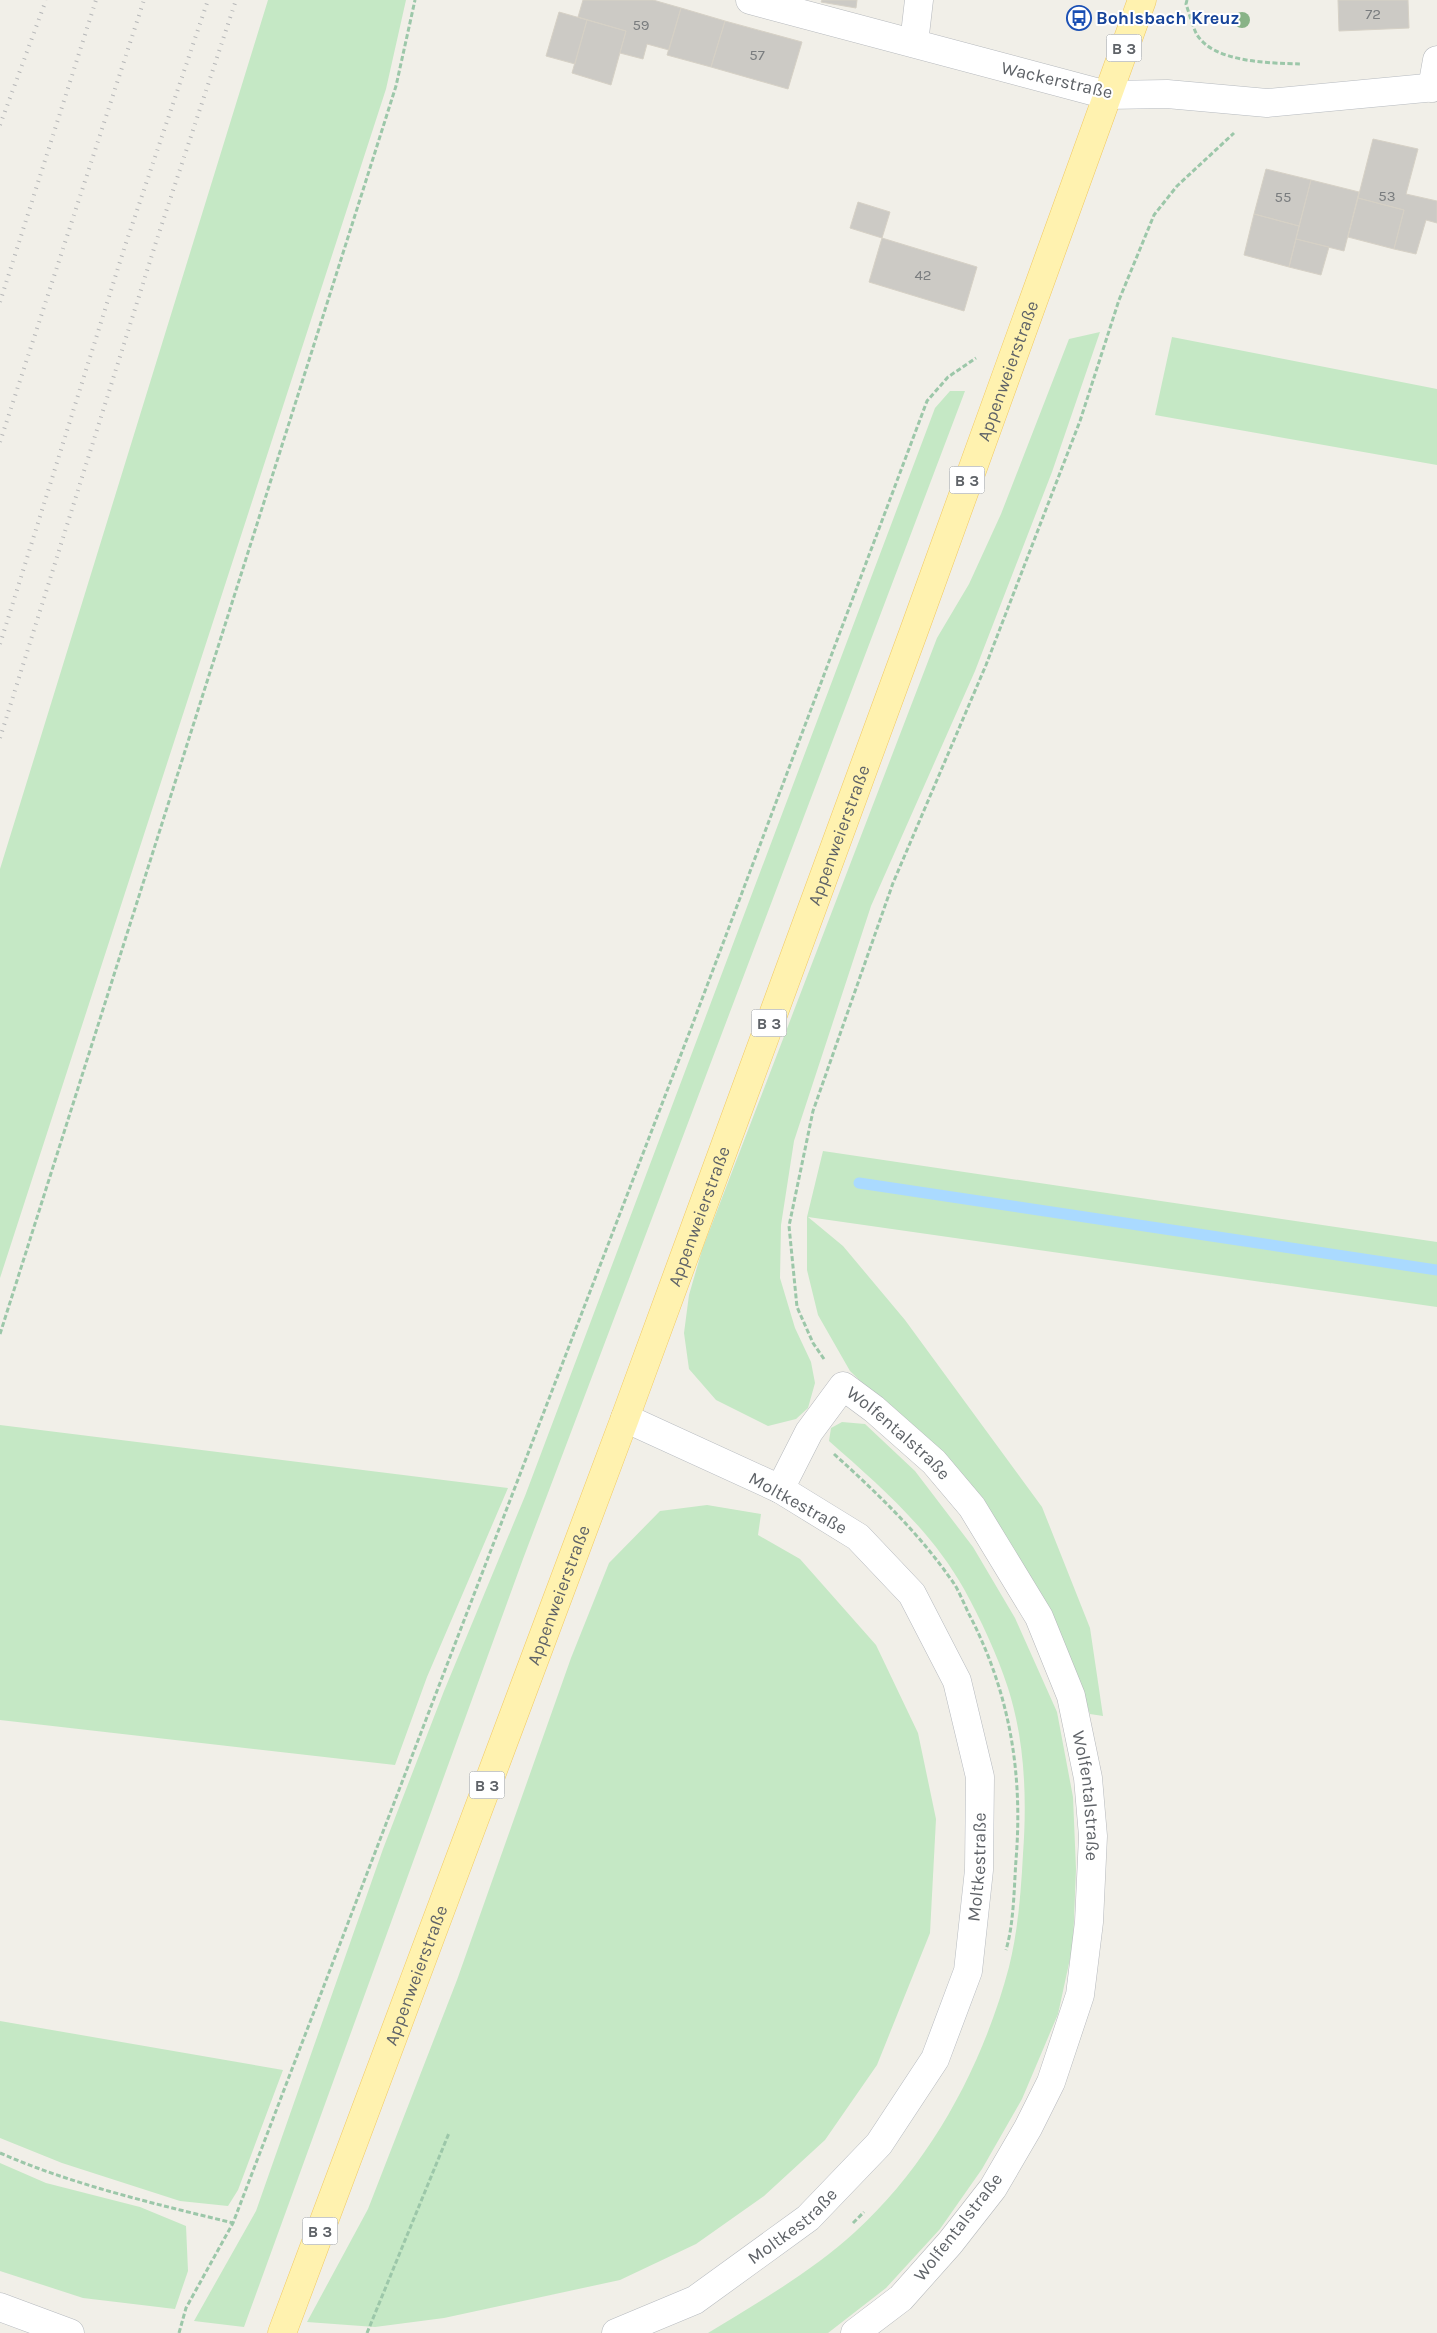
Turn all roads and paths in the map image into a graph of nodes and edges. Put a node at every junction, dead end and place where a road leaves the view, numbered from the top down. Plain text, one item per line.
1 (415, 0) edge
2 (750, 0) edge
3 (919, 0) edge
4 (1142, 0) edge
5 (1187, 0) edge
6 (914, 44) junction
7 (1437, 60) edge
8 (1310, 64) dead end
9 (1434, 88) edge
10 (1107, 95) junction
11 (1266, 103) junction
12 (976, 358) dead end
13 (0, 1334) edge
14 (843, 1386) junction
15 (624, 1418) junction
16 (809, 1432) junction
17 (780, 1488) junction
18 (1005, 1955) dead end
19 (449, 2133) dead end
20 (0, 2153) edge
21 (869, 2206) dead end
22 (233, 2223) junction
23 (851, 2225) dead end
24 (0, 2307) edge
25 (70, 2333) edge
26 (179, 2333) edge
27 (282, 2333) edge
28 (367, 2333) edge
29 (616, 2333) edge
30 (855, 2333) edge

1 - 13 path
2 - 6 street, Wackerstraße
3 - 6 street
4 - 10 main road, B 3
5 - 8 path
6 - 10 street, Wackerstraße
7 - 9 street, Wackerstraße
9 - 11 street, Wackerstraße
10 - 11 street, Wackerstraße
10 - 15 main road, Appenweierstraße / B 3
11 - 14 path
12 - 22 path
14 - 16 street, Wolfentalstraße
14 - 30 street, Wolfentalstraße
15 - 17 street, Moltkestraße
15 - 27 main road, Appenweierstraße / B 3
16 - 17 street, Wolfentalstraße
16 - 18 path
17 - 29 street, Moltkestraße
19 - 28 path
20 - 22 path
21 - 23 path
22 - 26 path
24 - 25 street

